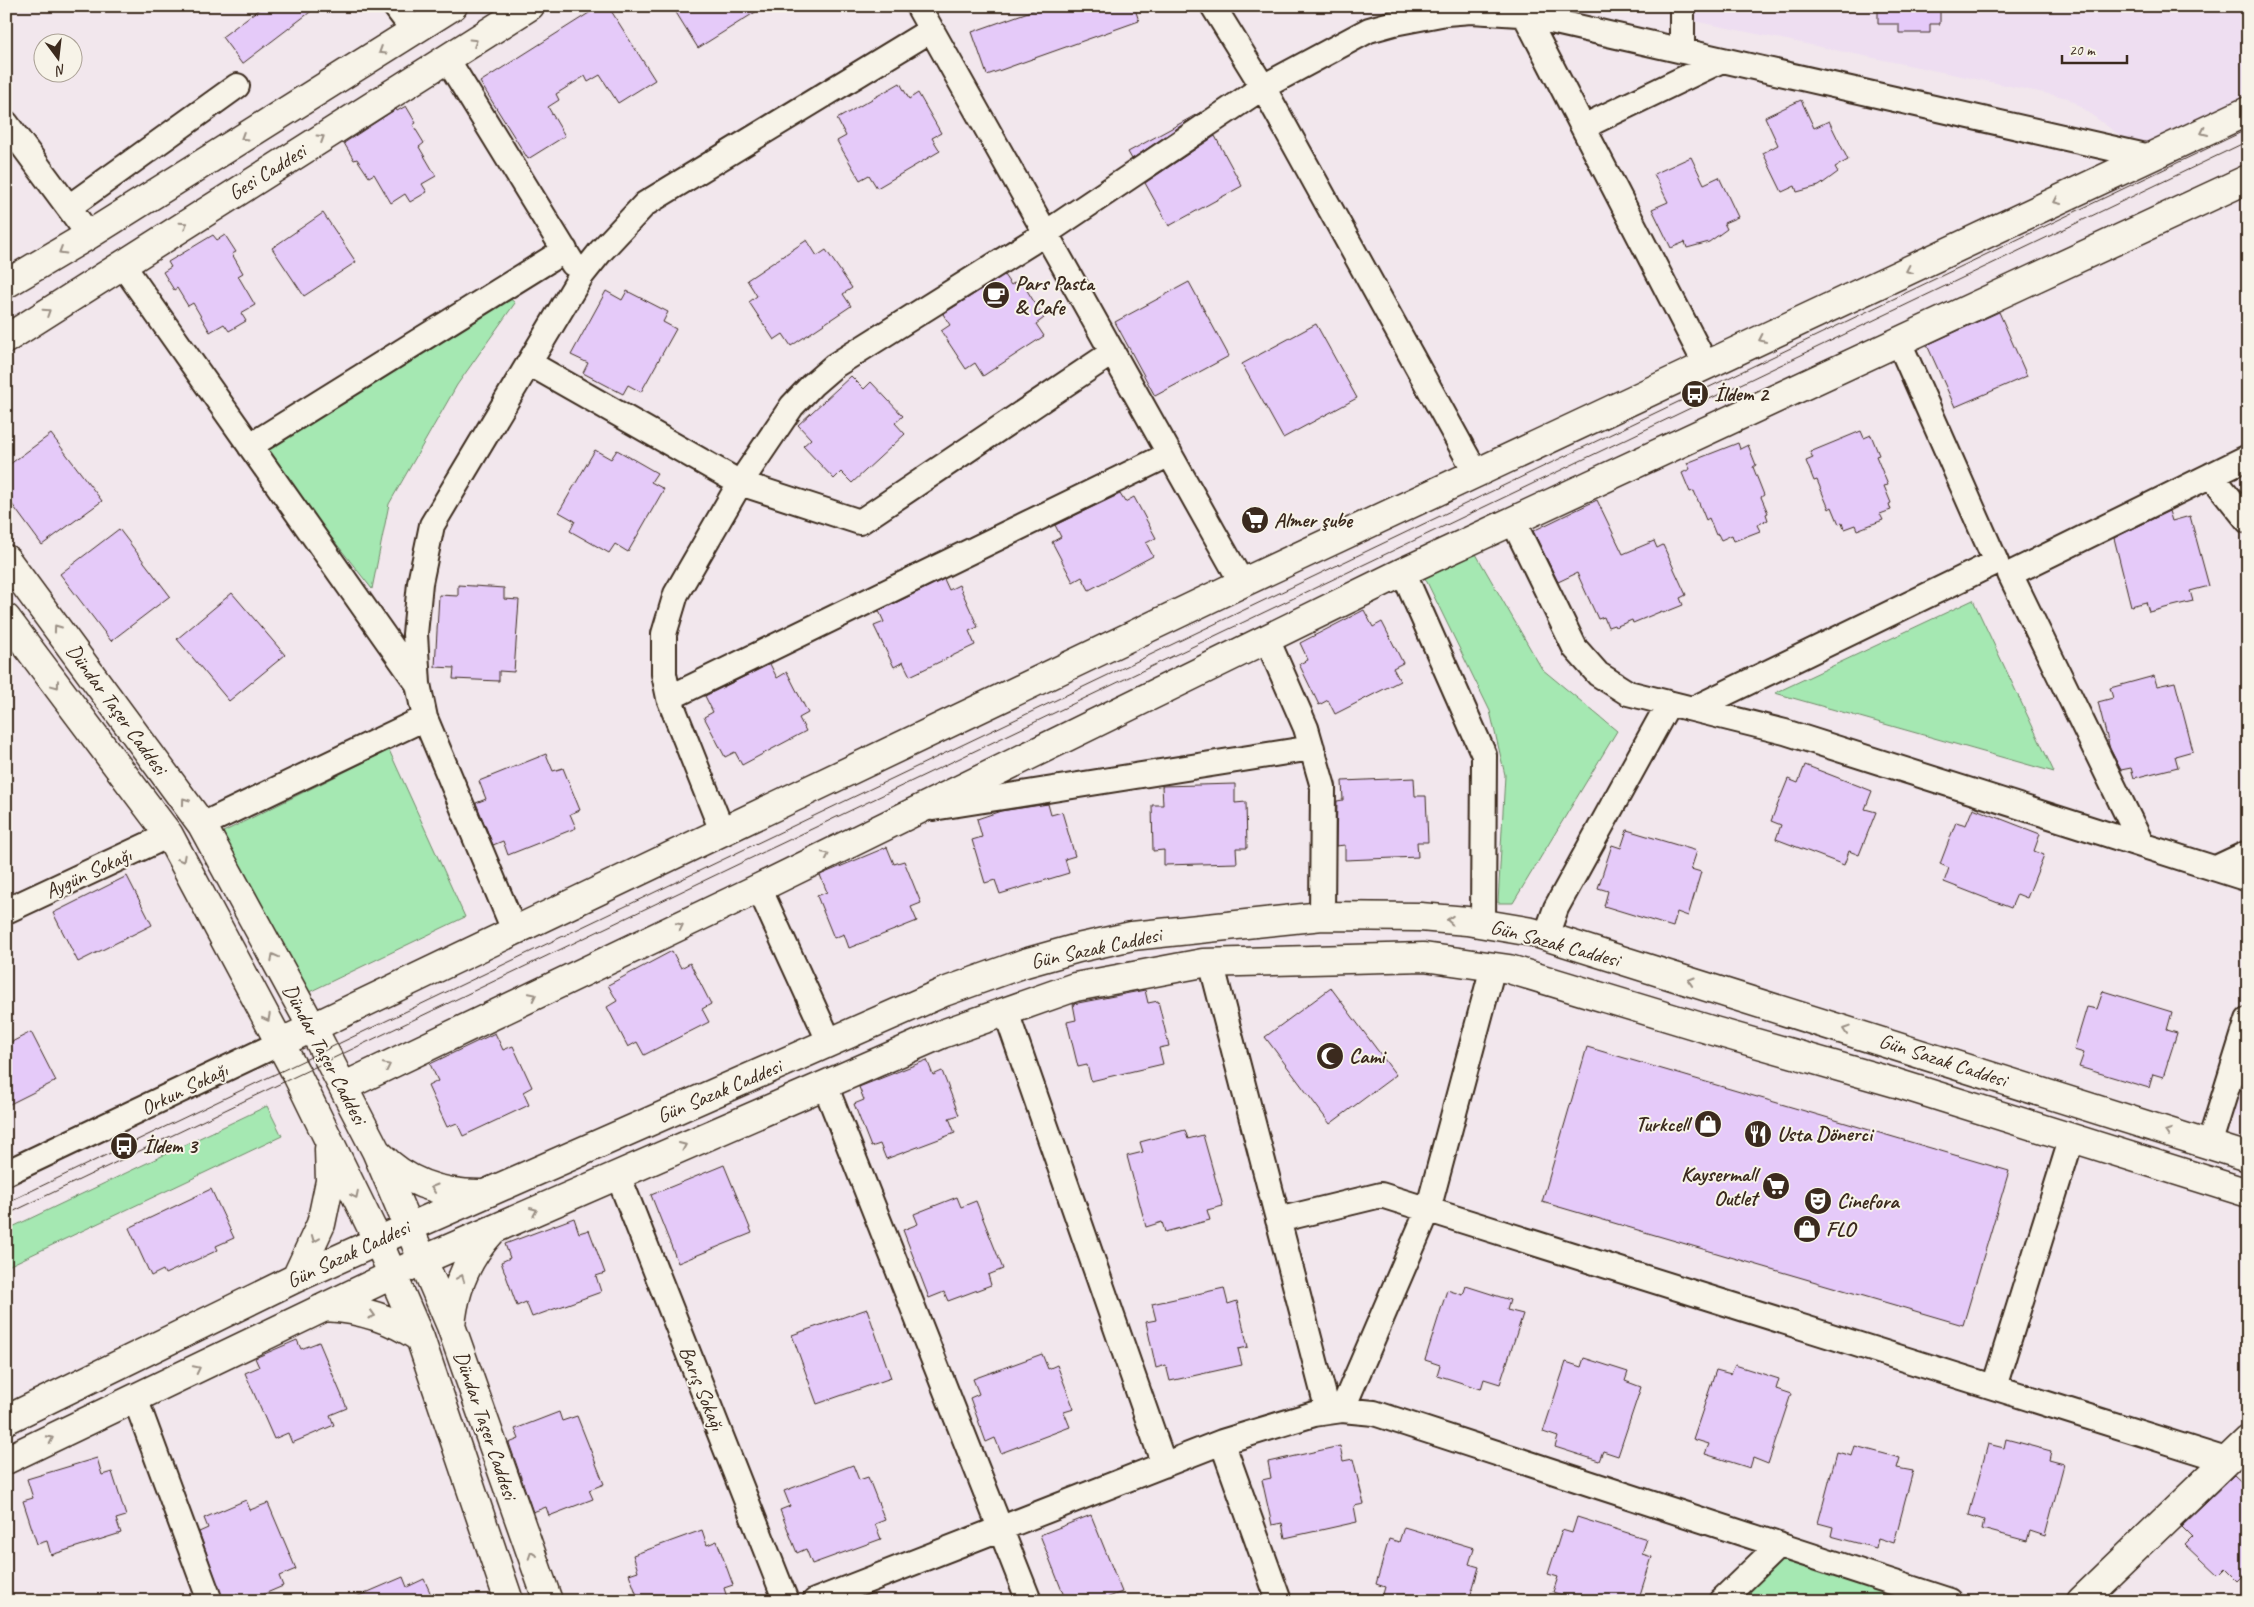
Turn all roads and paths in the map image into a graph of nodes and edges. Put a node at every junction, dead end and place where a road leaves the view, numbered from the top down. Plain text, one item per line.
1 (395, 6) edge
2 (453, 6) edge
3 (530, 6) edge
4 (918, 6) edge
5 (1213, 6) edge
6 (1682, 6) edge
7 (1526, 15) junction
8 (931, 30) junction
9 (414, 31) junction
10 (1682, 51) junction
11 (447, 59) junction
12 (1722, 60) junction
13 (238, 86) dead end
14 (1263, 87) junction
15 (2248, 111) edge
16 (6, 123) edge
17 (1583, 127) junction
18 (2150, 157) junction
19 (2248, 180) edge
20 (69, 207) junction
21 (1046, 233) junction
22 (90, 235) junction
23 (565, 250) junction
24 (122, 264) junction
25 (581, 276) junction
26 (6, 284) edge
27 (6, 339) edge
28 (1899, 342) junction
29 (1113, 352) junction
30 (529, 362) junction
31 (1706, 365) junction
32 (250, 446) junction
33 (1170, 454) junction
34 (2248, 457) edge
35 (1476, 473) junction
36 (2211, 475) junction
37 (740, 483) junction
38 (1513, 521) junction
39 (2248, 522) edge
40 (6, 559) edge
41 (2003, 568) junction
42 (1403, 572) junction
43 (1242, 583) junction
44 (6, 618) edge
45 (1268, 639) junction
46 (418, 684) junction
47 (669, 698) junction
48 (1669, 703) junction
49 (1693, 709) junction
50 (425, 718) junction
51 (1312, 748) junction
52 (919, 810) junction
53 (202, 825) junction
54 (722, 831) junction
55 (169, 836) junction
56 (2142, 845) junction
57 (2248, 853) edge
58 (2216, 868) junction
59 (2248, 879) edge
60 (760, 888) junction
61 (6, 911) edge
62 (1322, 916) junction
63 (1483, 923) junction
64 (514, 930) junction
65 (1546, 936) junction
66 (1211, 962) junction
67 (1493, 967) junction
68 (1006, 1012) junction
69 (2248, 1020) edge
70 (312, 1027) junction
71 (830, 1042) junction
72 (280, 1043) junction
73 (825, 1085) junction
74 (342, 1087) junction
75 (2072, 1137) junction
76 (328, 1140) junction
77 (2209, 1145) junction
78 (376, 1151) junction
79 (2248, 1157) edge
80 (6, 1174) edge
81 (618, 1175) junction
82 (2248, 1193) edge
83 (482, 1194) junction
84 (1428, 1210) junction
85 (1278, 1220) junction
86 (408, 1227) junction
87 (494, 1228) junction
88 (378, 1241) junction
89 (423, 1260) junction
90 (393, 1275) junction
91 (296, 1278) junction
92 (324, 1307) junction
93 (451, 1326) junction
94 (420, 1338) junction
95 (1994, 1388) junction
96 (135, 1398) junction
97 (1335, 1411) junction
98 (6, 1420) edge
99 (2248, 1440) edge
100 (1222, 1442) junction
101 (6, 1460) edge
102 (2226, 1460) junction
103 (1164, 1465) junction
104 (1000, 1528) junction
105 (1778, 1545) junction
106 (210, 1601) edge
107 (509, 1601) edge
108 (548, 1601) edge
109 (786, 1601) edge
110 (815, 1601) edge
111 (1029, 1601) edge
112 (1279, 1601) edge
113 (1721, 1601) edge
114 (1950, 1601) edge
115 (2081, 1601) edge

1 - 9 street
2 - 9 street, Gesi Caddesi
11 -> 3 street, Gesi Caddesi
4 - 8 street
5 - 14 street
6 - 10 street
7 - 10 street
7 - 14 street
7 - 17 street
8 - 21 street
8 - 25 street
9 -> 22 street, Gesi Caddesi
10 - 12 street
11 - 23 street
24 -> 11 street, Gesi Caddesi
12 - 17 street
12 - 18 street
13 - 20 street
14 - 21 street
14 - 35 street
15 -> 18 street
16 - 20 street
17 - 31 street
18 -> 31 street
19 - 28 street
20 - 22 street
21 - 29 street
21 - 37 street
22 -> 26 street, Gesi Caddesi
23 - 25 street
23 - 32 street
27 -> 24 street, Gesi Caddesi
24 - 32 street
25 - 30 street
28 - 38 street
28 - 41 street
29 - 33 street
29 - 37 street
30 - 37 street
30 - 46 street
31 - 35 street
32 - 46 street
33 - 43 street
33 - 47 street
34 - 36 street
35 - 43 street
36 - 39 street
36 - 41 street
37 - 47 street
38 - 42 street
38 - 48 street
53 -> 40 street, Dündar Taşer Caddesi
41 - 49 street
41 - 56 street
42 - 45 street
42 - 63 street
43 - 54 street
44 -> 55 street, Dündar Taşer Caddesi
45 - 51 street
45 - 52 street
46 - 50 street
47 - 54 street
48 - 49 street
48 - 65 street
49 - 56 street
50 - 53 street
50 - 64 street
51 - 52 street
51 - 62 street
60 -> 52 street
70 -> 53 street, Dündar Taşer Caddesi
54 - 64 street
55 - 61 street, Aygün Sokağı
55 -> 72 street, Dündar Taşer Caddesi
56 - 58 street
57 - 58 street
58 - 59 street
60 - 71 street
74 -> 60 street
63 -> 62 street, Gün Sazak Caddesi
62 - 71 street, Gün Sazak Caddesi
63 - 65 street, Gün Sazak Caddesi
64 - 70 street
77 -> 65 street, Gün Sazak Caddesi
66 - 67 street, Gün Sazak Caddesi
66 - 68 street, Gün Sazak Caddesi
66 - 85 street
67 - 75 street, Gün Sazak Caddesi
67 - 84 street
68 - 73 street, Gün Sazak Caddesi
68 - 103 street
69 - 77 street
70 - 72 street
70 - 74 street, Dündar Taşer Caddesi
71 - 83 street, Gün Sazak Caddesi
72 - 76 street, Dündar Taşer Caddesi
72 - 80 street, Orkun Sokağı
81 -> 73 street, Gün Sazak Caddesi
73 - 104 street
74 - 78 street, Dündar Taşer Caddesi
75 - 82 street, Gün Sazak Caddesi
75 - 95 street
76 -> 88 street, Dündar Taşer Caddesi
76 -> 91 street
77 - 79 street, Gün Sazak Caddesi
83 -> 78 street
78 - 86 street, Dündar Taşer Caddesi
87 -> 81 street, Gün Sazak Caddesi
81 - 109 street, Barış Sokağı
83 - 86 street, Gün Sazak Caddesi
84 - 85 street
84 - 95 street
84 - 97 street
85 - 97 street
86 - 88 street, Gün Sazak Caddesi
86 - 89 street, Dündar Taşer Caddesi
87 - 89 street, Gün Sazak Caddesi
93 -> 87 street
88 - 90 street, Dündar Taşer Caddesi
88 - 91 street, Gün Sazak Caddesi
89 - 90 street, Gün Sazak Caddesi
89 - 93 street, Dündar Taşer Caddesi
90 - 92 street, Gün Sazak Caddesi
90 - 94 street, Dündar Taşer Caddesi
91 - 98 street, Gün Sazak Caddesi
92 -> 94 street
96 -> 92 street, Gün Sazak Caddesi
108 -> 93 street, Dündar Taşer Caddesi
94 - 107 street, Dündar Taşer Caddesi
95 - 102 street
101 -> 96 street, Gün Sazak Caddesi
96 - 106 street
97 - 100 street
97 - 105 street
99 - 102 street
100 - 103 street
100 - 112 street
102 - 115 street
103 - 104 street
104 - 110 street
104 - 111 street
105 - 113 street
105 - 114 street

